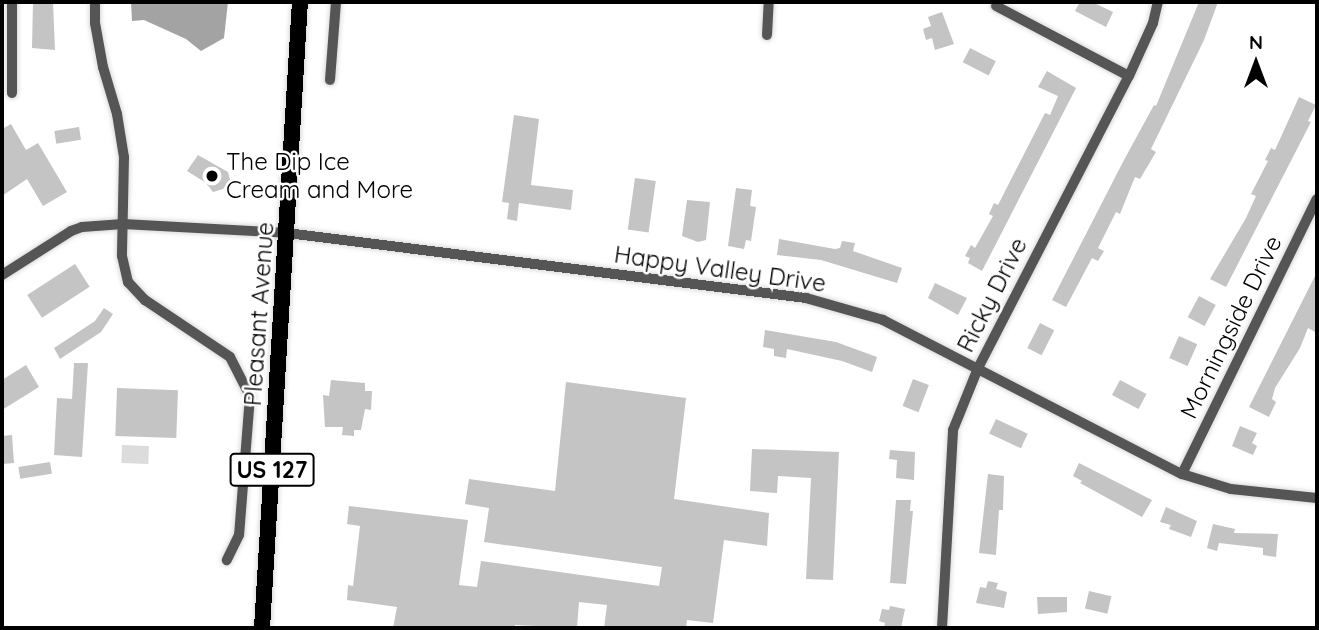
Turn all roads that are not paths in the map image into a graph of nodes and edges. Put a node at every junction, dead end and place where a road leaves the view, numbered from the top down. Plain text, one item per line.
1 (12, 2) edge
2 (95, 2) edge
3 (300, 2) edge
4 (336, 2) edge
5 (769, 2) edge
6 (1158, 2) edge
7 (996, 6) dead end
8 (767, 35) dead end
9 (1129, 76) junction
10 (330, 80) dead end
11 (12, 93) dead end
12 (1317, 199) edge
13 (123, 223) junction
14 (287, 233) junction
15 (2, 275) edge
16 (978, 368) junction
17 (1182, 474) junction
18 (1317, 498) edge
19 (227, 560) dead end
20 (262, 628) edge
21 (942, 628) edge

1 - 11 street
2 - 13 street
3 - 14 main road, Pleasant Avenue / US 127
4 - 10 street
5 - 8 street
6 - 9 street, Ricky Drive
7 - 9 street
9 - 16 street, Ricky Drive
12 - 17 street, Morningside Drive
13 - 14 street, Happy Valley Drive
13 - 15 street, Happy Valley Drive
13 - 19 street
14 - 16 street, Happy Valley Drive
14 - 20 main road, Pleasant Avenue / US 127
16 - 17 street, Happy Valley Drive
16 - 21 street, Ricky Drive
17 - 18 street, Happy Valley Drive

